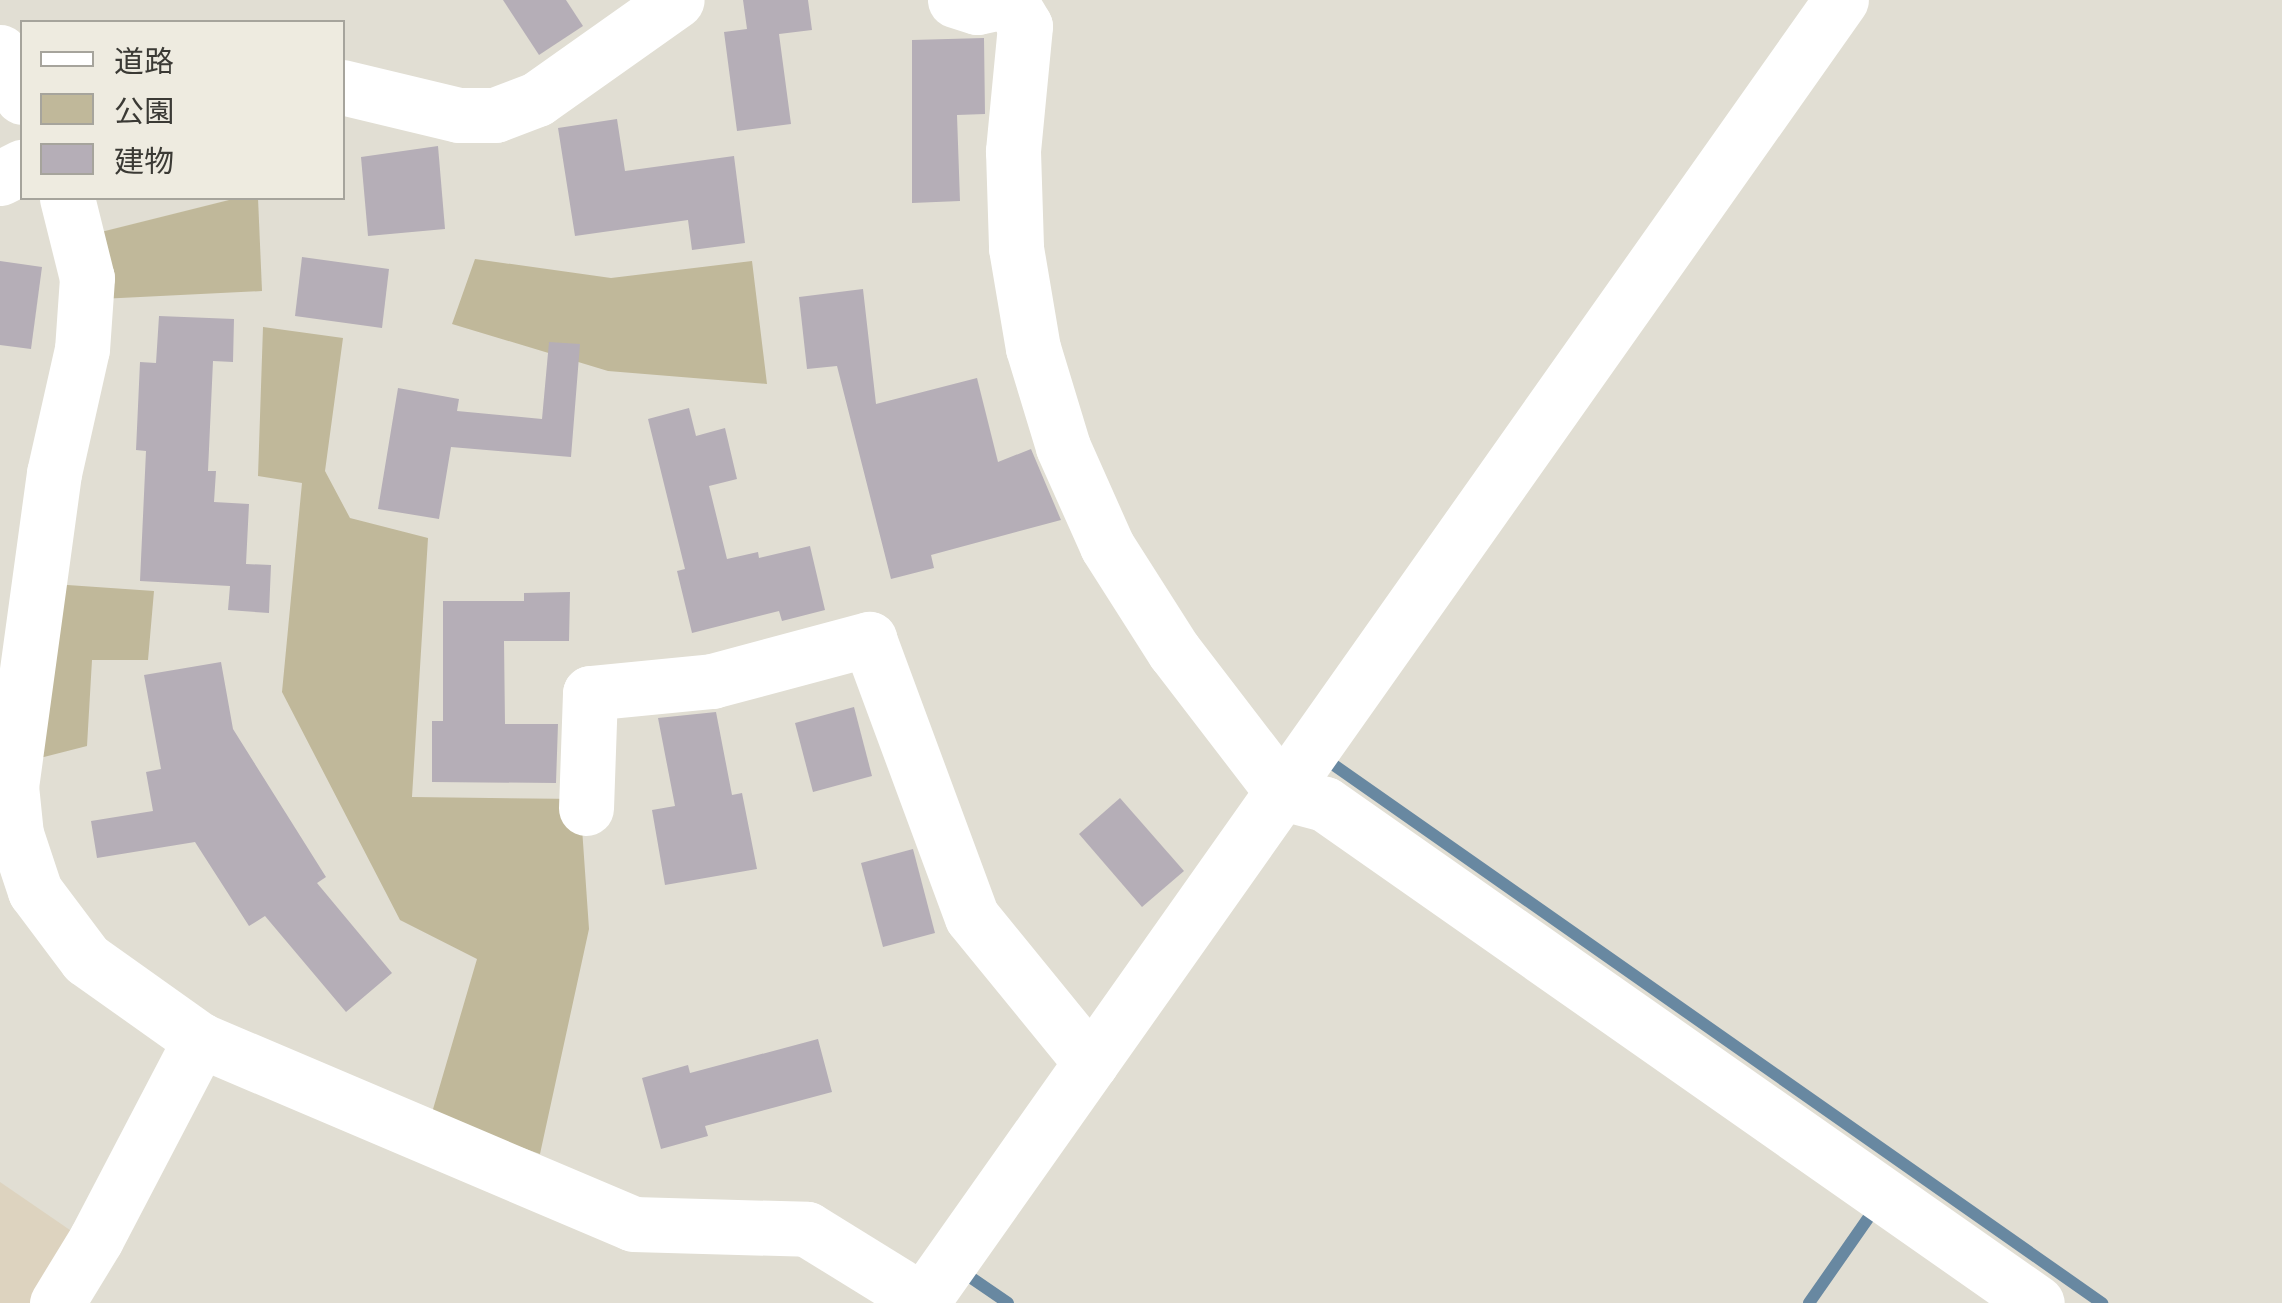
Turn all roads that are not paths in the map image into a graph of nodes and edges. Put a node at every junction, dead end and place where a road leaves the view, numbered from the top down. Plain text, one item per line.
1 (676, 0) edge
2 (955, 0) edge
3 (1010, 0) edge
4 (1841, 0) edge
5 (0, 52) edge
6 (345, 87) edge
7 (20, 94) edge
8 (68, 200) edge
9 (1304, 763) junction
10 (5, 783) edge
11 (586, 808) dead end
12 (200, 1040) junction
13 (1090, 1064) junction
14 (923, 1302) edge
15 (57, 1303) edge
16 (2037, 1303) edge

1 - 6 street
2 - 3 street
3 - 9 street
4 - 9 street
5 - 7 street
8 - 10 street
9 - 13 street
9 - 16 street
10 - 12 street
11 - 13 street
12 - 14 street
12 - 15 street
13 - 14 street

